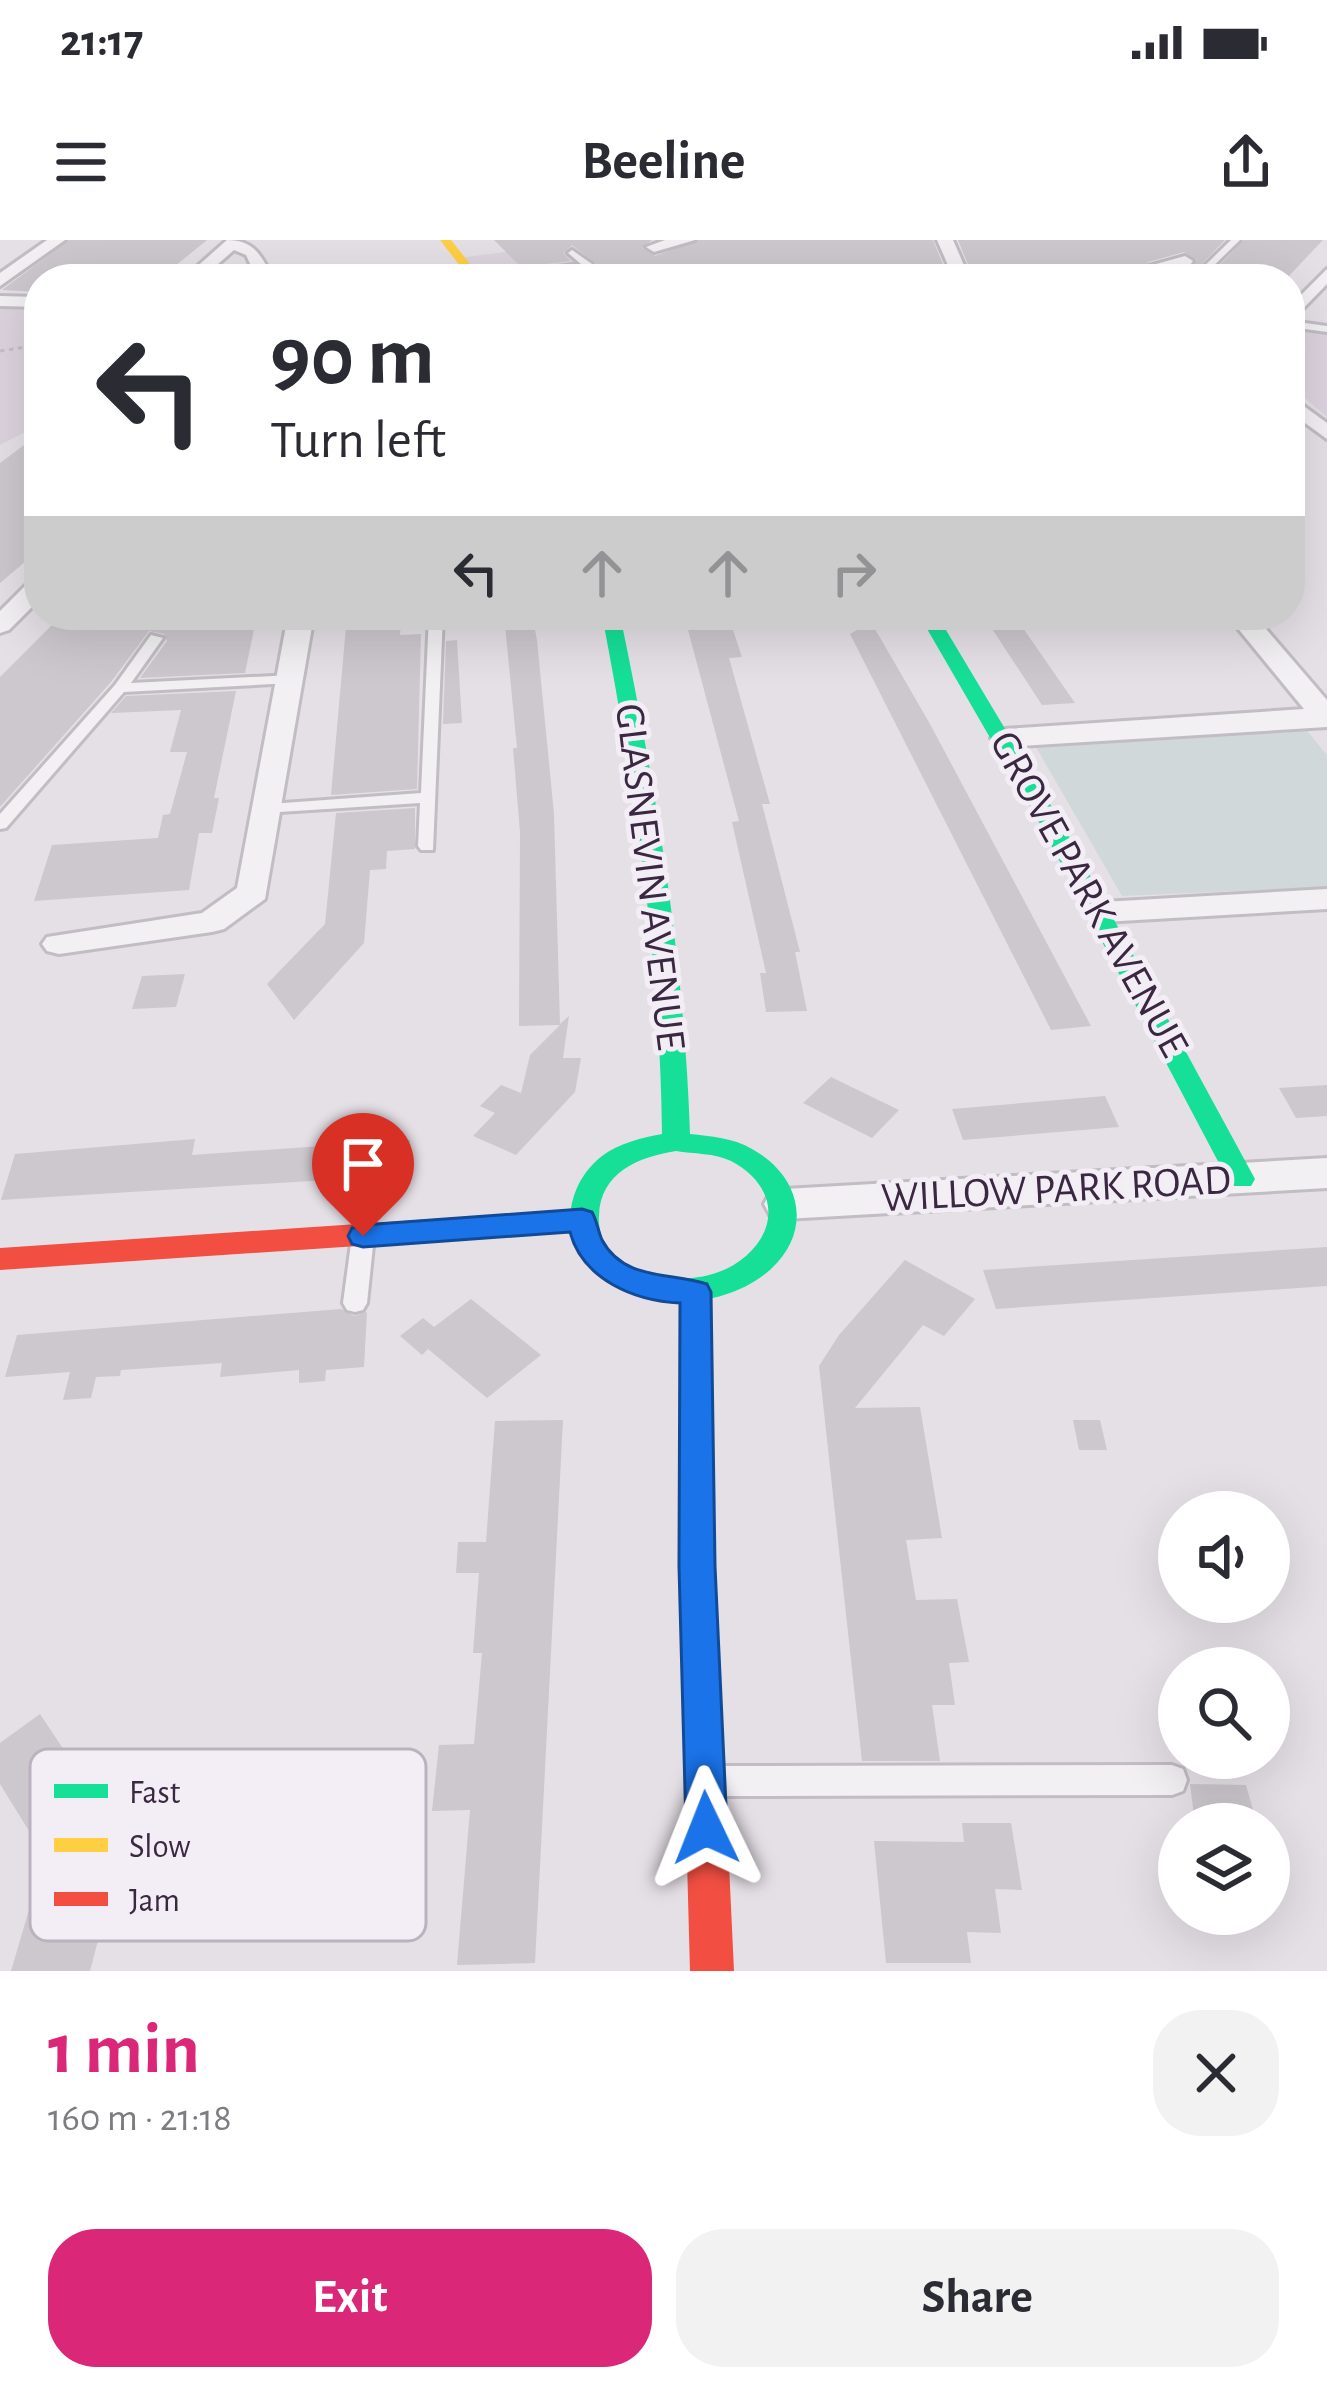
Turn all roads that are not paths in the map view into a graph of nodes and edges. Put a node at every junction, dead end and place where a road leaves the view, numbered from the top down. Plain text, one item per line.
1 (57, 240) edge
2 (445, 240) edge
3 (687, 240) edge
4 (1236, 240) edge
5 (234, 242) edge
6 (654, 247) dead end
7 (572, 253) dead end
8 (1185, 261) dead end
9 (208, 264) edge
10 (258, 264) edge
11 (464, 264) edge
12 (586, 264) edge
13 (1182, 264) edge
14 (1211, 264) edge
15 (1327, 274) edge
16 (0, 281) edge
17 (1305, 302) edge
18 (24, 601) edge
19 (0, 625) edge
20 (299, 630) edge
21 (435, 630) edge
22 (614, 630) edge
23 (937, 630) edge
24 (1253, 630) edge
25 (156, 638) dead end
26 (292, 679) junction
27 (120, 688) junction
28 (1326, 717) edge
29 (1005, 738) junction
30 (427, 798) junction
31 (270, 809) junction
32 (0, 824) edge
33 (427, 846) dead end
34 (1327, 899) edge
35 (1103, 912) junction
36 (59, 944) dead end
37 (676, 1141) junction
38 (1327, 1173) edge
39 (1241, 1179) junction
40 (785, 1204) junction
41 (582, 1220) junction
42 (363, 1236) junction
43 (0, 1259) edge
44 (696, 1292) junction
45 (356, 1303) dead end
46 (1172, 1780) dead end
47 (704, 1781) junction
48 (712, 1971) edge

1 - 16 street
2 - 11 main road
3 - 6 street
4 - 14 lane
5 - 9 street
5 - 10 street
7 - 12 lane
8 - 13 street
15 - 17 street
18 - 19 street
20 - 26 street
21 - 30 lane
22 - 37 main road, GLASNEVIN AVENUE
23 - 29 main road, GROVE PARK AVENUE
24 - 28 street
25 - 27 lane
26 - 27 lane
26 - 31 street
27 - 32 lane
28 - 29 street
29 - 35 main road, GROVE PARK AVENUE
30 - 31 lane
30 - 33 lane
31 - 36 street
34 - 35 street
35 - 39 main road, GROVE PARK AVENUE
37 - 40 main road
37 - 41 main road
38 - 39 street, WILLOW PARK ROAD
39 - 40 street, WILLOW PARK ROAD
40 - 44 main road
41 - 42 main road
41 - 44 main road
42 - 43 main road
42 - 45 lane
44 - 47 main road
46 - 47 lane
47 - 48 main road

